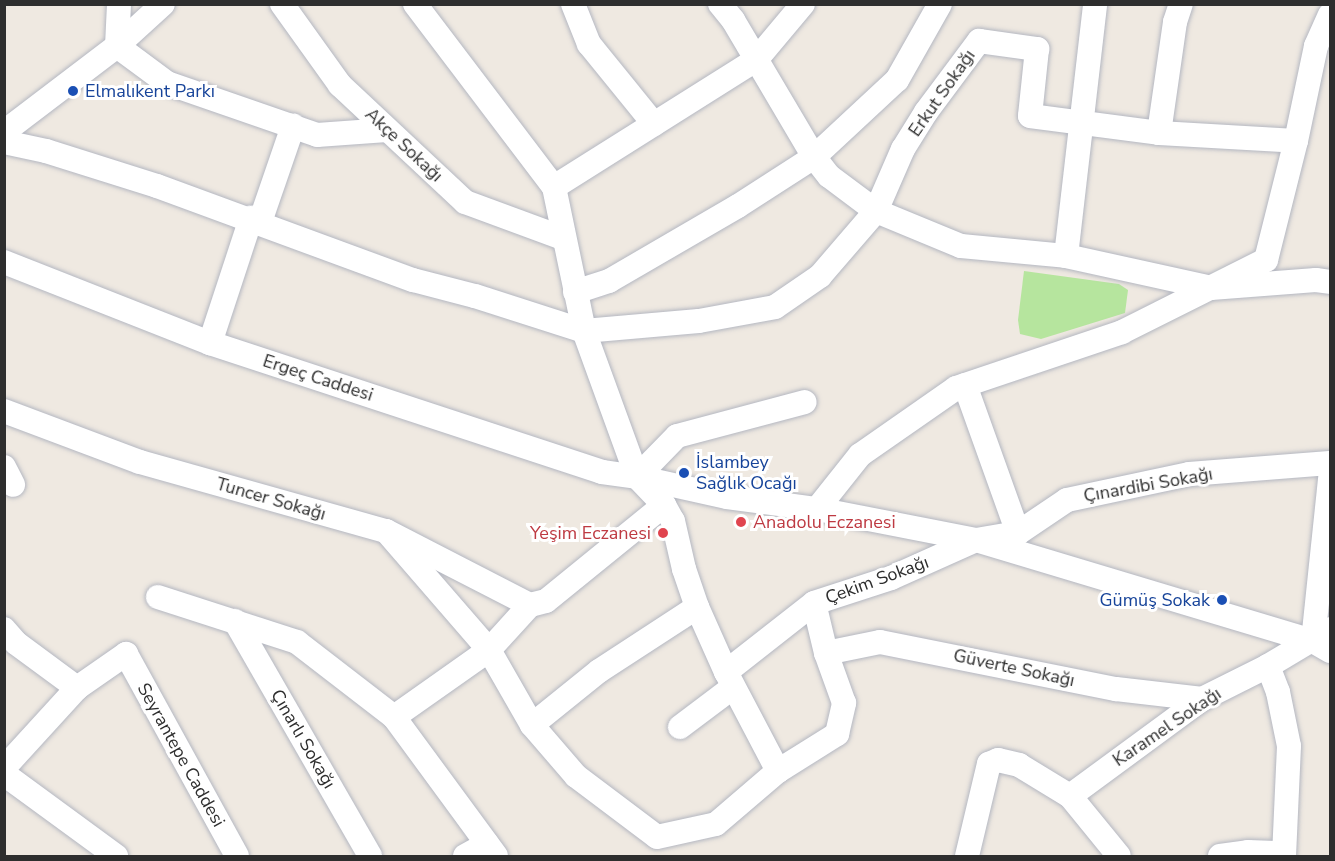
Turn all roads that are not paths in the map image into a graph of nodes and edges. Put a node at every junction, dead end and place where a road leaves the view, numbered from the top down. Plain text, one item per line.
1 (119, 4) edge
2 (163, 4) edge
3 (282, 4) edge
4 (415, 4) edge
5 (573, 4) edge
6 (720, 4) edge
7 (803, 4) edge
8 (940, 4) edge
9 (1095, 4) edge
10 (1181, 4) edge
11 (1330, 15) edge
12 (117, 46) junction
13 (756, 60) junction
14 (1083, 122) junction
15 (654, 124) junction
16 (293, 126) junction
17 (387, 130) junction
18 (4, 132) edge
19 (1159, 133) junction
20 (1296, 141) junction
21 (4, 142) edge
22 (814, 157) junction
23 (554, 187) junction
24 (876, 211) junction
25 (255, 220) junction
26 (563, 238) junction
27 (1066, 256) junction
28 (4, 262) edge
29 (1330, 282) edge
30 (1211, 288) junction
31 (575, 292) junction
32 (584, 331) junction
33 (210, 343) junction
34 (965, 385) junction
35 (805, 402) dead end
36 (4, 411) edge
37 (1330, 464) edge
38 (637, 477) junction
39 (1330, 478) edge
40 (664, 505) junction
41 (817, 509) junction
42 (386, 531) junction
43 (1018, 533) junction
44 (976, 540) junction
45 (158, 597) dead end
46 (814, 603) junction
47 (530, 605) junction
48 (698, 607) junction
49 (235, 621) junction
50 (4, 629) edge
51 (1325, 640) edge
52 (489, 650) junction
53 (826, 653) junction
54 (1268, 666) junction
55 (729, 679) junction
56 (77, 688) junction
57 (1202, 699) junction
58 (394, 717) junction
59 (532, 725) junction
60 (680, 727) dead end
61 (4, 768) edge
62 (777, 771) junction
63 (4, 774) edge
64 (1070, 796) junction
65 (491, 850) edge
66 (1283, 855) edge
67 (116, 856) edge
68 (237, 856) edge
69 (370, 856) edge
70 (465, 856) edge
71 (967, 856) edge
72 (1119, 856) edge
73 (1220, 856) edge

1 - 12 street
2 - 12 street
3 - 17 street, Akçe Sokağı
4 - 23 street
5 - 15 street
6 - 13 street
7 - 13 street
8 - 22 street
9 - 14 street
10 - 19 street
11 - 20 street
12 - 16 street
12 - 18 street
13 - 15 street
13 - 22 street
14 - 19 street
14 - 24 street, Erkut Sokağı
14 - 27 street
15 - 23 street
16 - 17 street
16 - 25 street
17 - 26 street, Akçe Sokağı
19 - 20 street
20 - 30 street
21 - 25 street
22 - 24 street
22 - 31 street
23 - 26 street
24 - 27 street
24 - 32 street
25 - 32 street
25 - 33 street
26 - 31 street
27 - 30 street
28 - 33 street, Ergeç Caddesi
29 - 30 street
30 - 34 street
31 - 32 street
32 - 38 street
33 - 38 street, Ergeç Caddesi
34 - 41 street
34 - 43 street
35 - 38 street
36 - 42 street, Tuncer Sokağı
37 - 43 street, Çınardibi Sokağı
38 - 40 street
38 - 41 street, Ergeç Caddesi
39 - 51 street
40 - 47 street
40 - 48 street
41 - 44 street, Ergeç Caddesi
42 - 47 street, Tuncer Sokağı
42 - 52 street
43 - 44 street, Çınardibi Sokağı
44 - 46 street, Çekim Sokağı
44 - 51 street
45 - 49 street
46 - 53 street
46 - 55 street, Çekim Sokağı
47 - 52 street
48 - 55 street
48 - 59 street
49 - 58 street
49 - 69 street, Çınarlı Sokağı
50 - 56 street
51 - 54 street, Karamel Sokağı
52 - 58 street
52 - 59 street
53 - 57 street, Güverte Sokağı
53 - 62 street
54 - 57 street, Karamel Sokağı
54 - 66 street
55 - 60 street, Çekim Sokağı
55 - 62 street
56 - 61 street
56 - 68 street, Seyrantepe Caddesi
57 - 64 street, Karamel Sokağı
58 - 65 street
59 - 62 street
63 - 67 street
64 - 71 street
64 - 72 street
65 - 70 street
66 - 73 street

